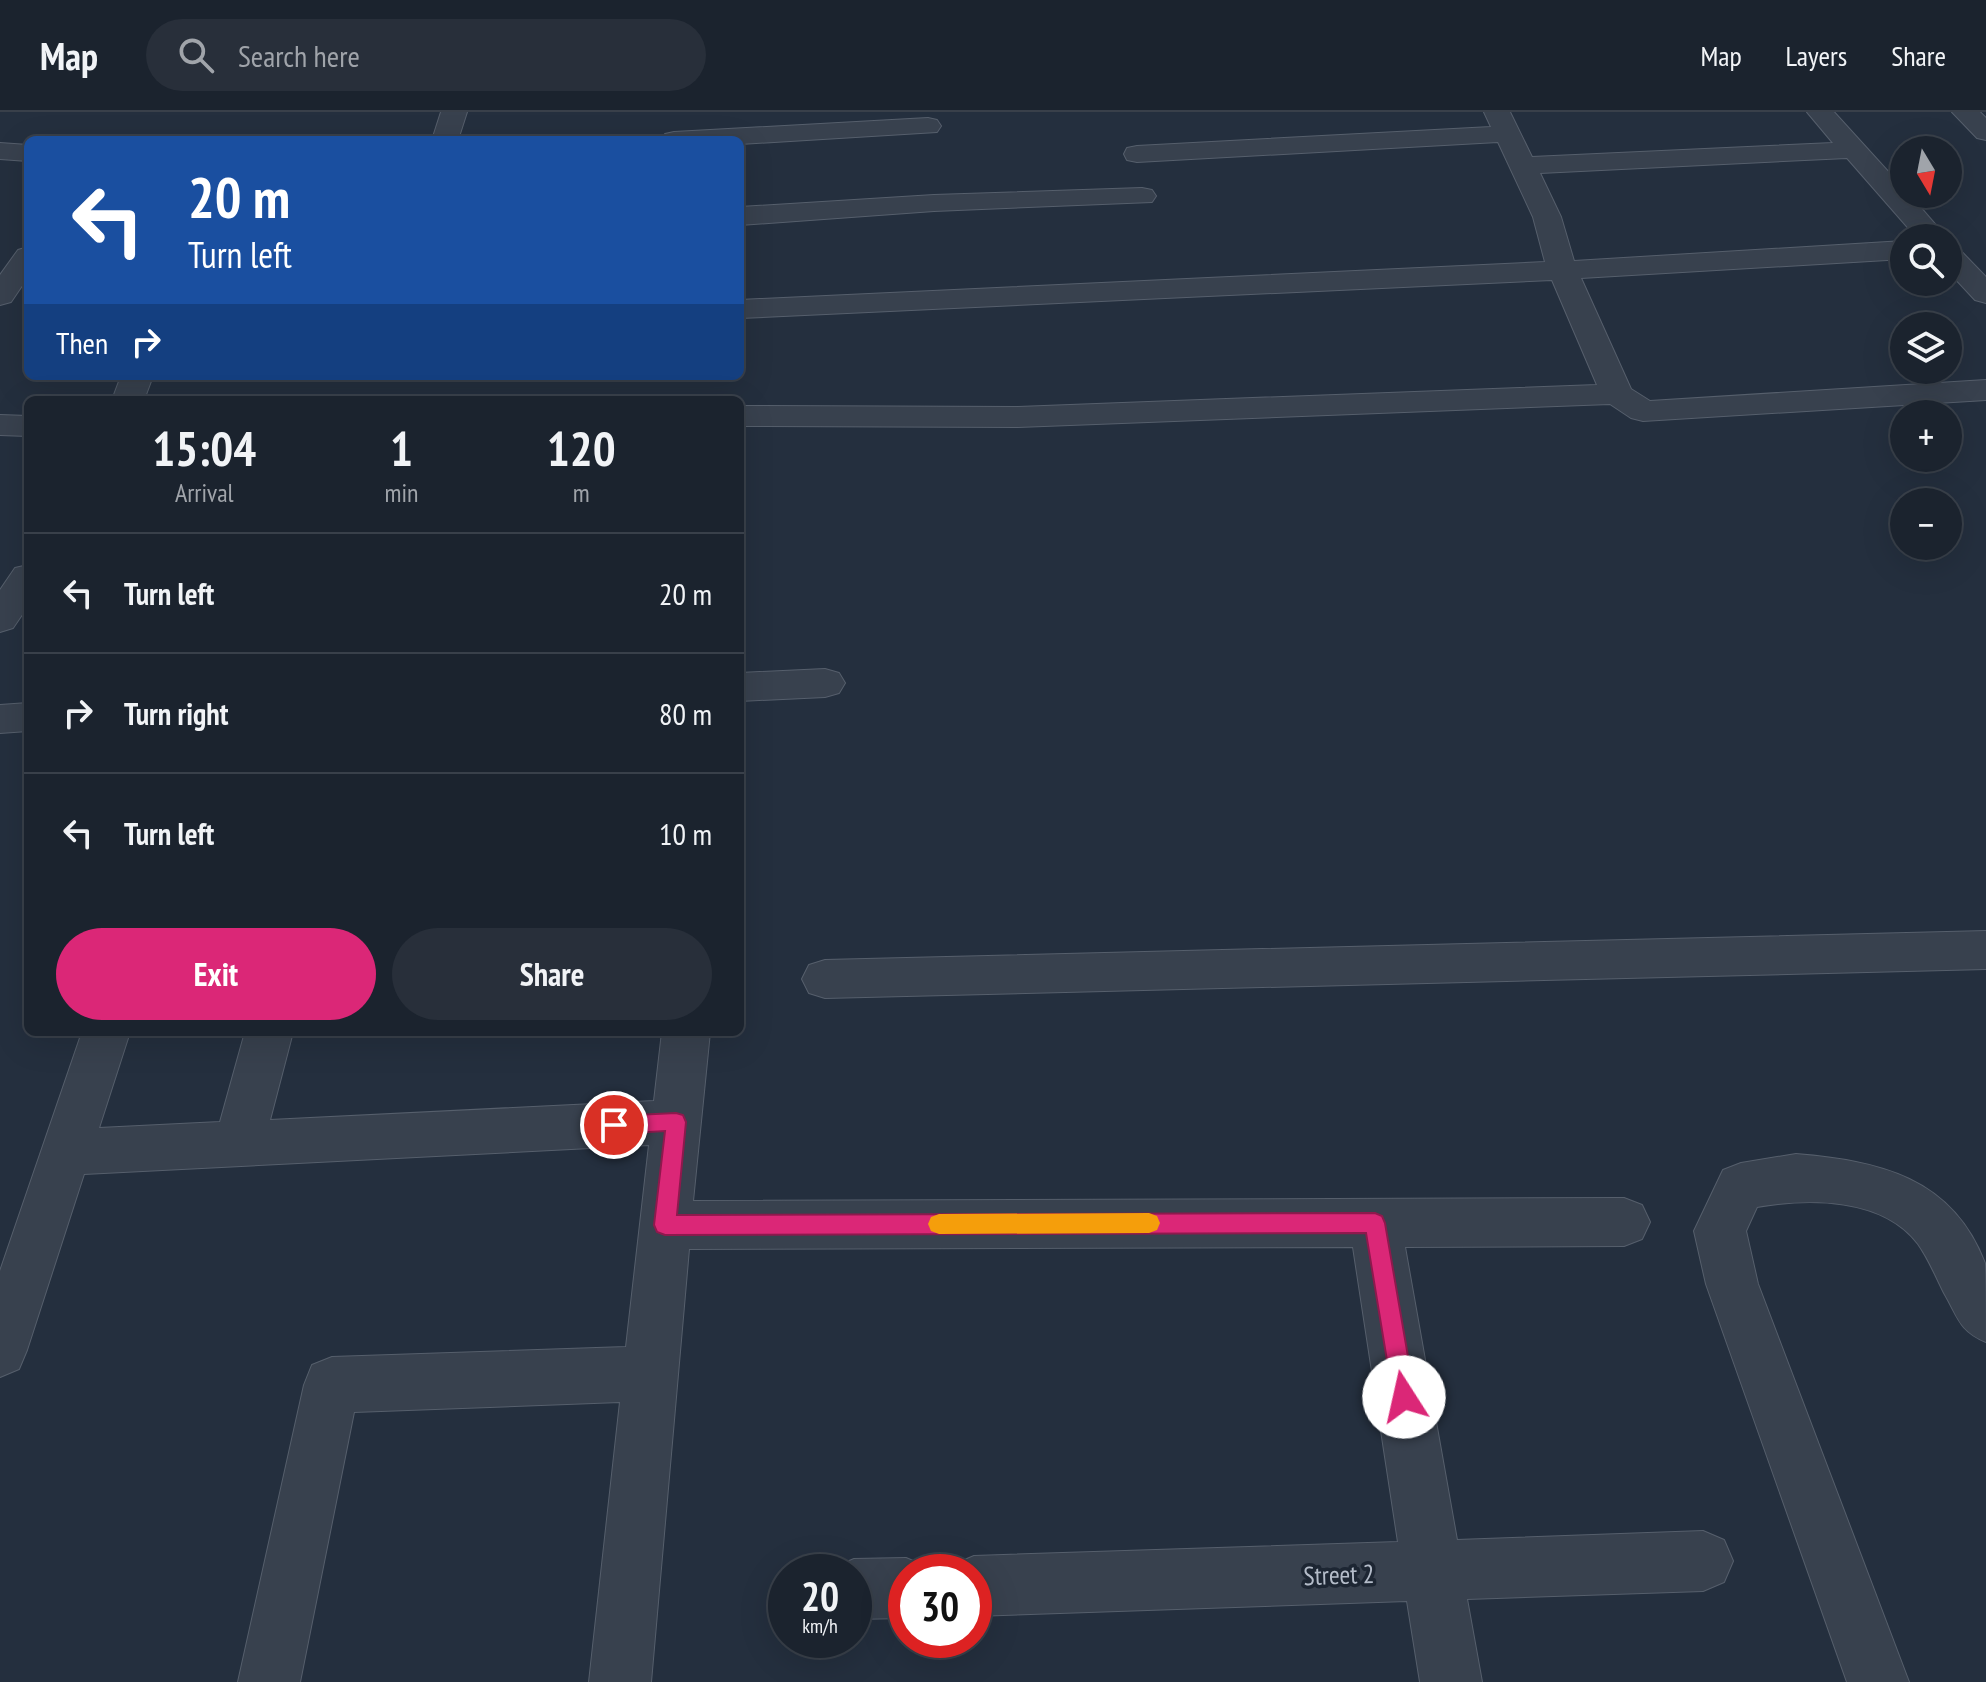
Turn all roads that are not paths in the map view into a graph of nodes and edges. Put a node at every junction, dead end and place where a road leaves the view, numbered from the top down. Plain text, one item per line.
1 (454, 112) edge
2 (1820, 112) edge
3 (1965, 112) edge
4 (1502, 123) edge
5 (928, 126) dead end
6 (1986, 132) edge
7 (446, 136) edge
8 (744, 136) edge
9 (1853, 150) junction
10 (0, 151) edge
11 (24, 153) edge
12 (1137, 154) dead end
13 (1522, 166) junction
14 (1142, 196) dead end
15 (744, 216) edge
16 (1920, 224) edge
17 (1890, 251) edge
18 (1962, 258) edge
19 (24, 262) edge
20 (1562, 269) junction
21 (1986, 294) edge
22 (0, 296) edge
23 (744, 309) edge
24 (1986, 390) edge
25 (1617, 394) junction
26 (744, 416) edge
27 (0, 425) edge
28 (24, 426) edge
29 (24, 583) edge
30 (0, 619) edge
31 (825, 683) dead end
32 (744, 687) edge
33 (24, 717) edge
34 (0, 719) edge
35 (1986, 950) edge
36 (825, 979) dead end
37 (105, 1036) edge
38 (268, 1036) edge
39 (686, 1036) edge
40 (676, 1122) junction
41 (239, 1143) junction
42 (66, 1152) junction
43 (1624, 1222) dead end
44 (1375, 1223) junction
45 (665, 1225) junction
46 (1986, 1316) edge
47 (0, 1350) edge
48 (650, 1374) junction
49 (1703, 1561) dead end
50 (1433, 1572) junction
51 (992, 1585) edge
52 (269, 1682) edge
53 (620, 1682) edge
54 (1451, 1682) edge
55 (1878, 1682) edge

1 - 7 street
2 - 9 street
3 - 6 street
4 - 12 street
4 - 13 street
5 - 8 street
9 - 13 street
9 - 16 street
10 - 11 street
13 - 20 street
14 - 15 street
17 - 20 street
18 - 21 street
19 - 22 street
20 - 23 street
20 - 25 street
24 - 25 street
25 - 26 street
27 - 28 street
29 - 30 street
31 - 32 street
33 - 34 street
35 - 36 street
37 - 42 street
38 - 41 street
39 - 40 street
40 - 41 street
40 - 45 street
41 - 42 street
42 - 47 street
43 - 44 street
44 - 45 street
44 - 50 street
45 - 48 street
46 - 55 street
48 - 52 street
48 - 53 street
49 - 50 street, Street 2
50 - 51 street, Street 2
50 - 54 street

